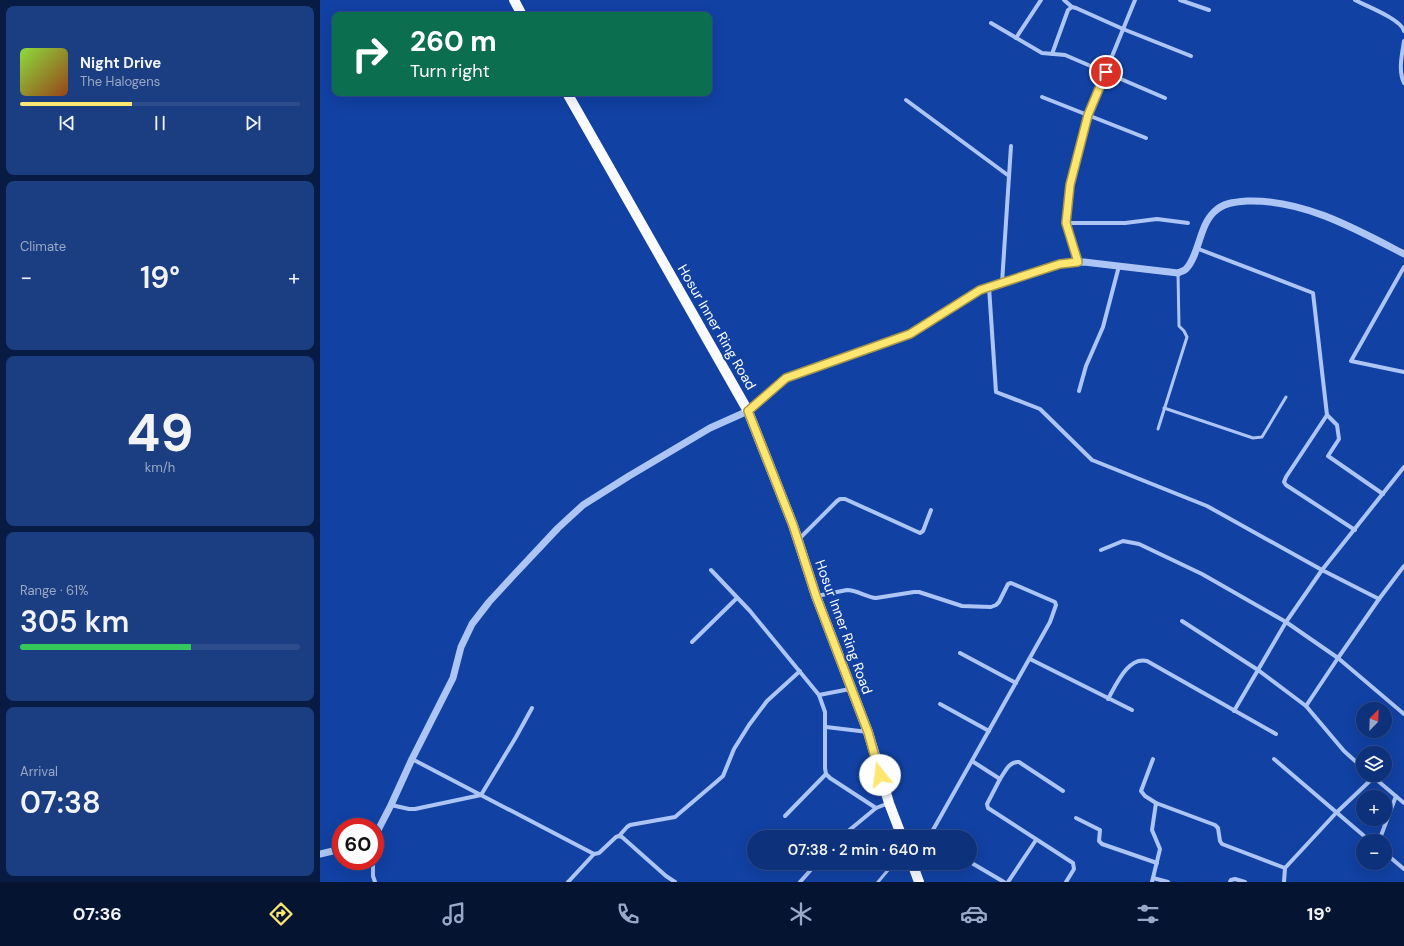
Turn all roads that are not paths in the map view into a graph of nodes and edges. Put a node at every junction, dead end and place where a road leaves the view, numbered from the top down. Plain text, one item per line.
1 (514, 0) edge
2 (1042, 0) edge
3 (1064, 0) edge
4 (1135, 0) edge
5 (1180, 0) edge
6 (1355, 0) edge
7 (1072, 7) junction
8 (1209, 10) dead end
9 (520, 12) edge
10 (991, 23) dead end
11 (1123, 29) junction
12 (1404, 31) edge
13 (1016, 38) junction
14 (1404, 41) edge
15 (1052, 54) junction
16 (1191, 56) dead end
17 (1106, 72) junction
18 (1404, 83) edge
19 (569, 96) edge
20 (1042, 97) dead end
21 (1165, 98) dead end
22 (906, 100) dead end
23 (1088, 115) junction
24 (1146, 138) dead end
25 (1011, 146) dead end
26 (1009, 176) junction
27 (1066, 223) junction
28 (1188, 223) dead end
29 (1196, 248) junction
30 (1404, 254) edge
31 (1078, 262) junction
32 (1119, 266) junction
33 (1404, 267) edge
34 (1178, 273) junction
35 (1002, 283) junction
36 (989, 287) junction
37 (1404, 372) edge
38 (1079, 391) dead end
39 (1286, 397) dead end
40 (1164, 408) junction
41 (748, 411) junction
42 (1326, 415) junction
43 (1158, 429) dead end
44 (1404, 467) edge
45 (1383, 494) junction
46 (931, 510) dead end
47 (1355, 530) junction
48 (798, 540) junction
49 (1101, 550) dead end
50 (1404, 566) edge
51 (711, 570) dead end
52 (1322, 570) junction
53 (816, 596) junction
54 (737, 598) junction
55 (1378, 599) junction
56 (1182, 621) dead end
57 (1286, 622) junction
58 (692, 642) dead end
59 (960, 653) dead end
60 (1338, 658) junction
61 (1030, 659) junction
62 (1258, 670) junction
63 (800, 671) junction
64 (1016, 683) junction
65 (851, 689) junction
66 (819, 695) junction
67 (1108, 698) junction
68 (940, 704) dead end
69 (1306, 706) junction
70 (532, 708) dead end
71 (1132, 710) dead end
72 (1234, 711) junction
73 (1404, 714) edge
74 (826, 727) junction
75 (989, 731) junction
76 (868, 732) junction
77 (1276, 734) dead end
78 (412, 759) junction
79 (1153, 759) dead end
80 (1274, 759) dead end
81 (972, 761) junction
82 (1356, 762) edge
83 (826, 774) junction
84 (1000, 779) junction
85 (1367, 782) edge
86 (1380, 782) edge
87 (1063, 791) dead end
88 (481, 795) junction
89 (1396, 796) junction
90 (1156, 803) junction
91 (1404, 803) edge
92 (889, 804) junction
93 (391, 805) junction
94 (876, 808) junction
95 (1336, 813) junction
96 (784, 816) dead end
97 (1076, 818) dead end
98 (384, 819) edge
99 (849, 830) edge
100 (899, 830) edge
101 (933, 830) edge
102 (1362, 834) edge
103 (1382, 834) edge
104 (619, 836) junction
105 (1036, 840) junction
106 (332, 851) edge
107 (320, 854) edge
108 (594, 854) junction
109 (1392, 859) edge
110 (1156, 863) junction
111 (977, 866) edge
112 (1285, 868) junction
113 (1404, 869) edge
114 (373, 870) edge
115 (811, 870) edge
116 (888, 870) edge
117 (915, 870) edge
118 (1152, 880) edge
119 (375, 882) edge
120 (568, 882) edge
121 (674, 882) edge
122 (800, 882) edge
123 (878, 882) edge
124 (919, 882) edge
125 (1004, 882) edge
126 (1008, 882) edge
127 (1066, 882) edge
128 (1168, 882) edge
129 (1230, 882) edge
130 (1245, 882) edge
131 (1284, 882) edge

1 - 9 main road
2 - 13 street
3 - 7 street
4 - 11 street
5 - 8 street
6 - 12 street
7 - 11 street
7 - 15 street
10 - 13 street
11 - 16 street
11 - 17 street
13 - 15 street
14 - 18 street
15 - 17 street
17 - 21 street
17 - 23 street
19 - 41 main road, Hosur Inner Ring Road
20 - 23 street
22 - 26 street
23 - 24 street
23 - 27 street
25 - 26 street
26 - 35 street
27 - 28 street
27 - 31 street
29 - 30 street
29 - 34 street
29 - 42 street
31 - 32 street
31 - 35 street
32 - 34 street
32 - 38 street
33 - 37 street
34 - 40 lane
35 - 36 street
36 - 41 street
36 - 52 street
39 - 40 lane
40 - 43 lane
41 - 48 main road, Hosur Inner Ring Road
41 - 78 street
42 - 45 street
42 - 47 street
44 - 45 street
45 - 47 street
46 - 48 street
47 - 52 street
48 - 53 main road, Hosur Inner Ring Road
49 - 57 street
50 - 55 street
51 - 54 street
52 - 55 street
52 - 57 street
53 - 61 street
53 - 65 main road, Hosur Inner Ring Road
54 - 58 street
54 - 63 street
55 - 60 street
56 - 62 street
57 - 60 street
57 - 62 street
59 - 64 street
60 - 69 street
60 - 73 street
61 - 64 street
61 - 67 street
62 - 69 street
62 - 72 street
63 - 66 street
63 - 104 street
64 - 75 street
65 - 66 street
65 - 76 main road, Hosur Inner Ring Road
66 - 74 street
67 - 71 street
67 - 72 street
68 - 75 street
69 - 82 street
70 - 88 street
72 - 77 street
74 - 76 street
74 - 83 street
75 - 81 street
76 - 92 main road, Hosur Inner Ring Road
78 - 88 street
78 - 93 street
79 - 90 street
80 - 95 street
81 - 84 street
81 - 101 street
83 - 94 street
83 - 96 street
84 - 87 street
84 - 105 street
85 - 95 street
86 - 89 street
88 - 93 street
88 - 108 street
89 - 91 street
89 - 103 street
90 - 110 street
90 - 112 street
92 - 94 street
92 - 100 main road, Hosur Inner Ring Road
93 - 98 street
94 - 99 street
95 - 102 street
95 - 112 street
97 - 110 street
104 - 108 street
104 - 121 street
105 - 126 street
105 - 127 street
106 - 107 street
108 - 120 street
109 - 113 street
110 - 118 street
111 - 125 street
112 - 131 street
114 - 119 street
115 - 122 street
116 - 123 lane
117 - 124 main road
118 - 128 street
129 - 130 street

